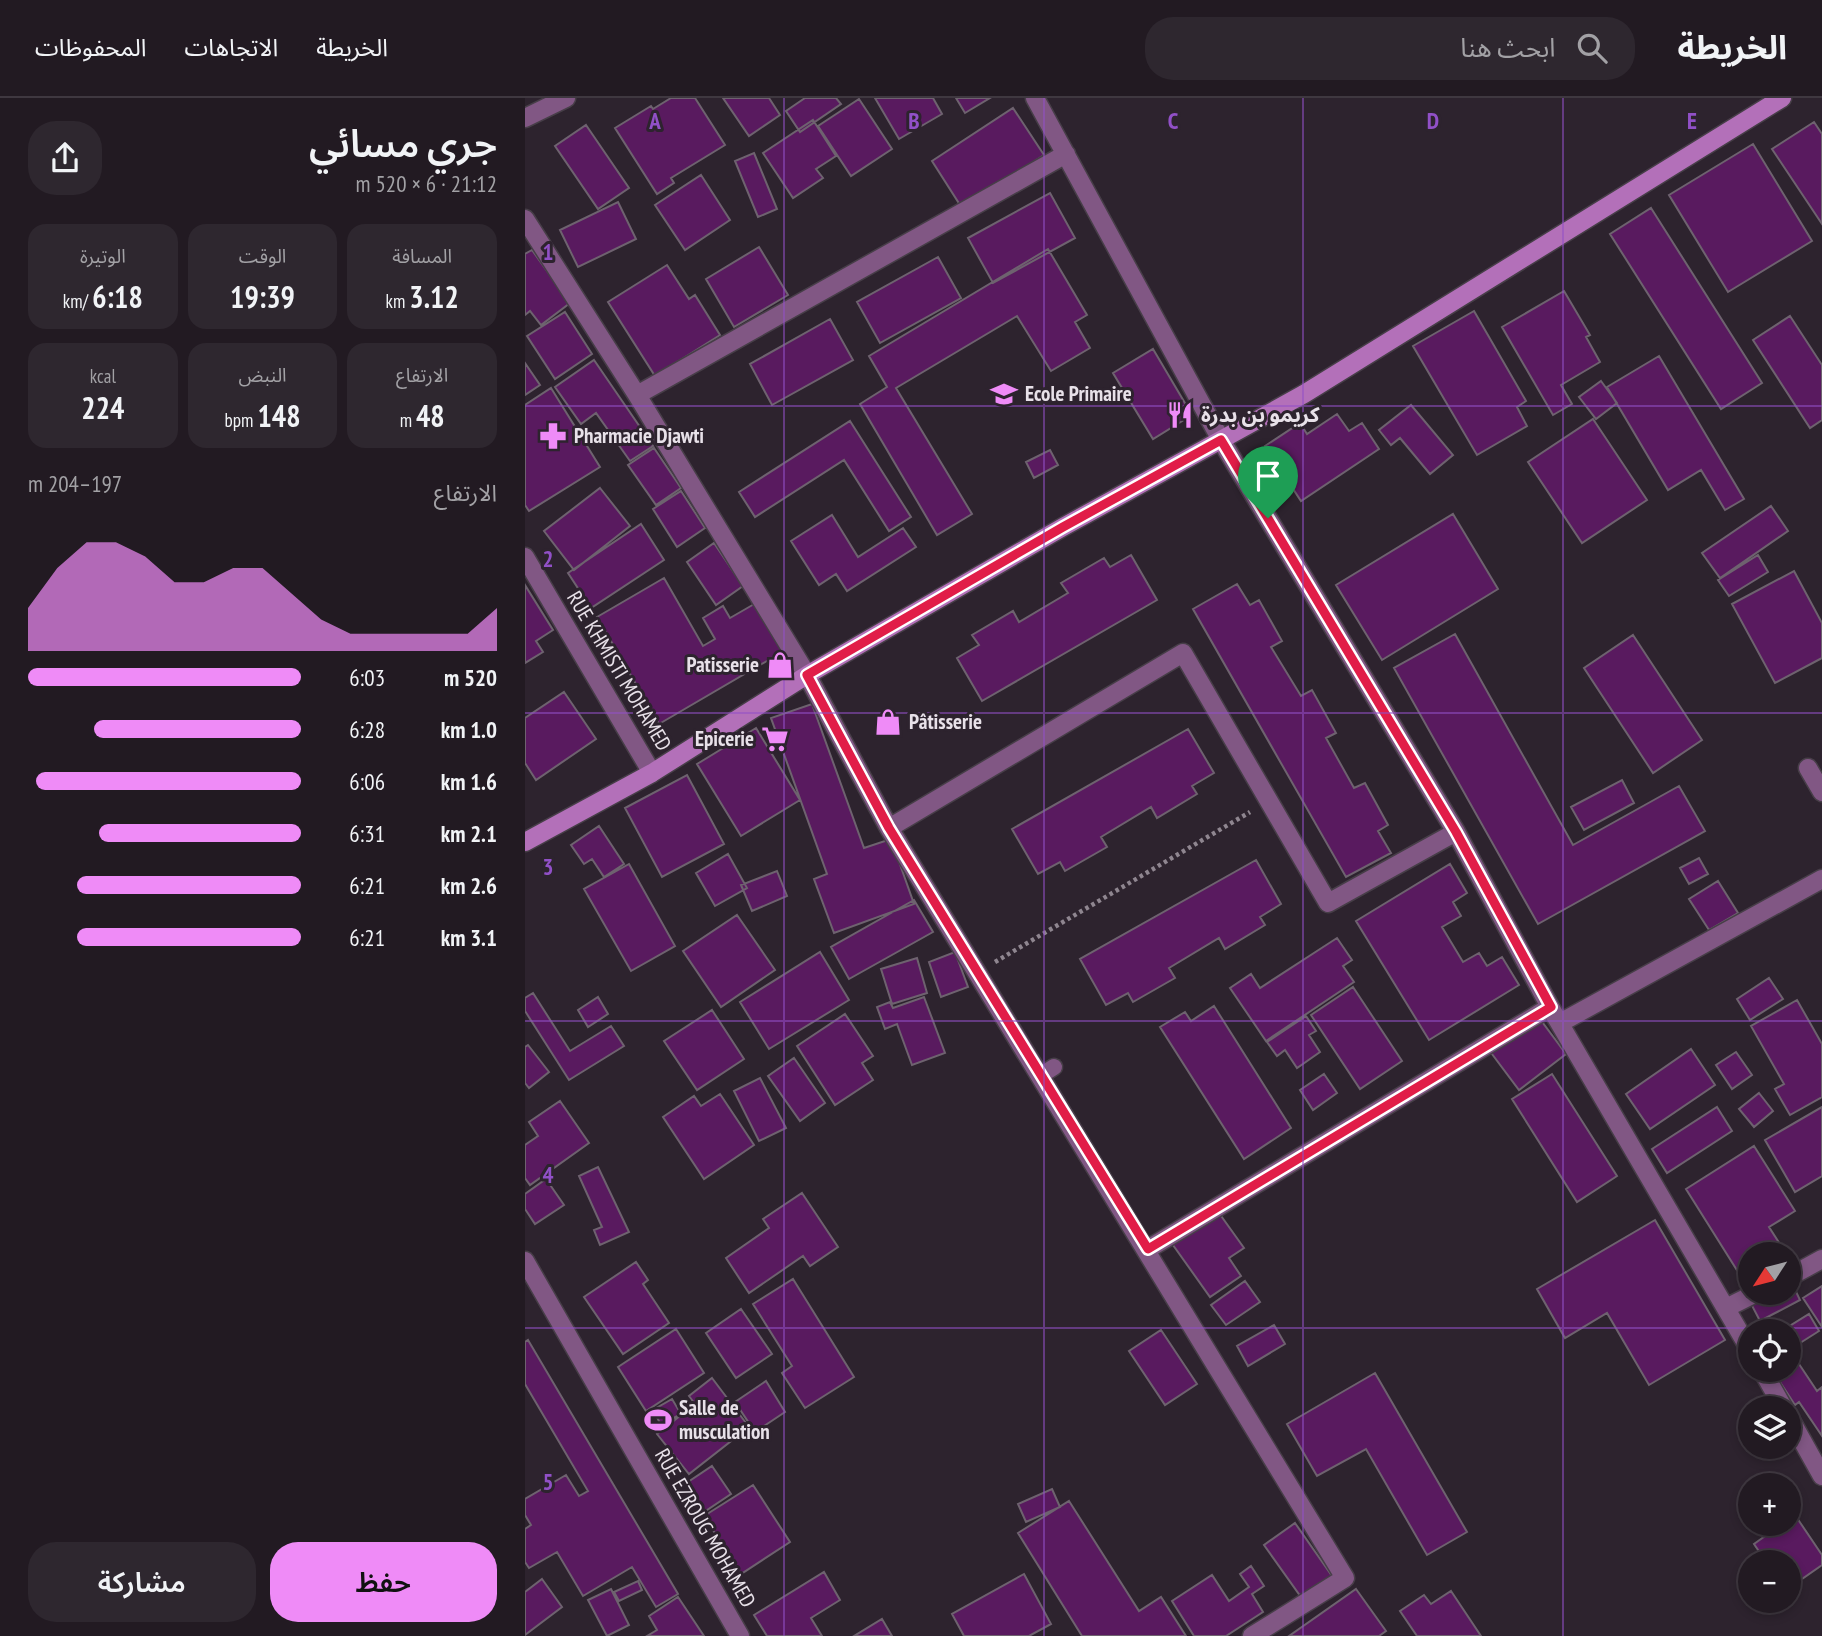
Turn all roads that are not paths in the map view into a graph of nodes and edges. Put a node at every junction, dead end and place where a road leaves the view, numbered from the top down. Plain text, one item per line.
1 (566, 98) edge
2 (1035, 98) edge
3 (1782, 98) edge
4 (525, 118) edge
5 (1066, 154) junction
6 (525, 219) edge
7 (637, 395) junction
8 (1221, 440) junction
9 (525, 556) edge
10 (807, 675) junction
11 (1808, 768) dead end
12 (652, 773) junction
13 (1822, 792) edge
14 (889, 828) junction
15 (1456, 832) junction
16 (525, 842) edge
17 (1822, 879) edge
18 (1551, 1007) junction
19 (1560, 1023) junction
20 (1148, 1249) junction
21 (1822, 1259) edge
22 (525, 1261) edge
23 (1801, 1270) edge
24 (1738, 1302) edge
25 (1726, 1308) junction
26 (1738, 1329) edge
27 (1801, 1437) edge
28 (1820, 1467) edge
29 (740, 1636) edge
30 (1252, 1636) edge

1 - 4 street
2 - 5 street
3 - 8 main road
5 - 7 street
5 - 8 street
6 - 7 street
7 - 10 street
8 - 10 main road
8 - 15 street
9 - 12 street, RUE KHMISTI MOHAMED
10 - 12 main road
10 - 14 street
11 - 13 street
12 - 16 main road
14 - 15 street
14 - 20 street
15 - 18 street
17 - 19 street
18 - 19 street
18 - 20 street
19 - 25 street
20 - 30 street
21 - 23 street
22 - 29 street, RUE EZROUG MOHAMED
24 - 25 street
25 - 26 street
27 - 28 street

